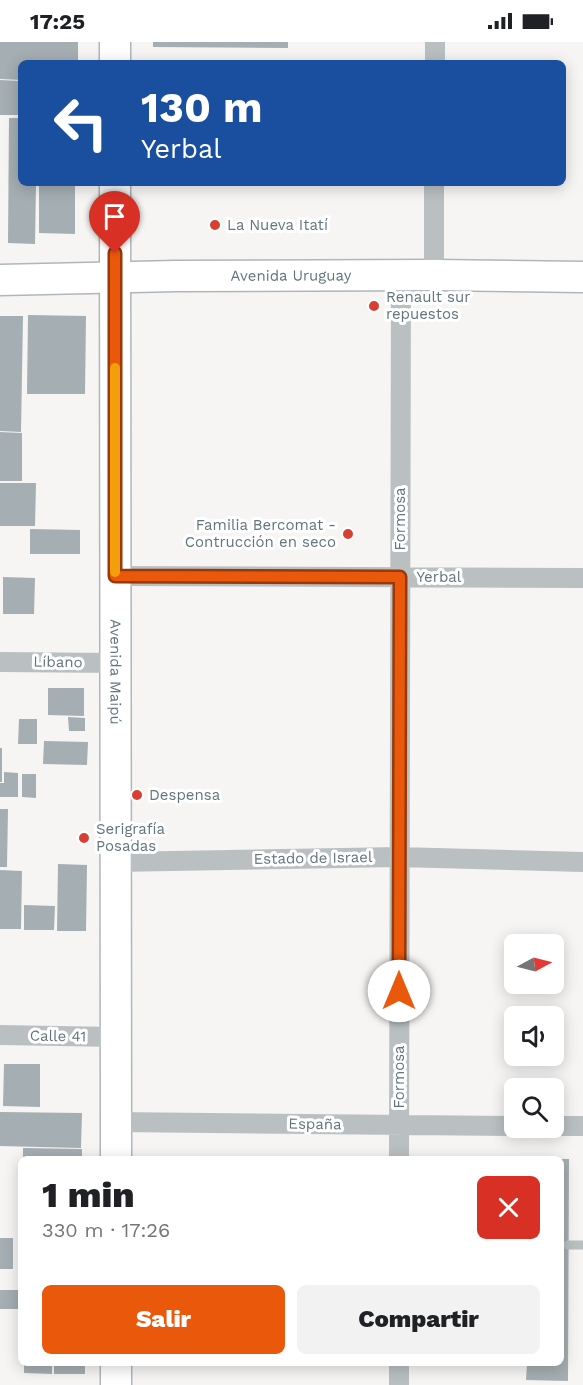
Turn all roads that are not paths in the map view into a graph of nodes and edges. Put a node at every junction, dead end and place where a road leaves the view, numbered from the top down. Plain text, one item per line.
1 (115, 42) edge
2 (435, 42) edge
3 (115, 60) edge
4 (435, 60) edge
5 (115, 186) edge
6 (434, 186) edge
7 (401, 275) junction
8 (434, 275) junction
9 (115, 276) junction
10 (583, 277) edge
11 (0, 280) edge
12 (115, 576) junction
13 (400, 577) junction
14 (583, 578) edge
15 (0, 662) edge
16 (116, 663) junction
17 (399, 857) junction
18 (116, 862) junction
19 (583, 862) edge
20 (0, 1035) edge
21 (116, 1037) junction
22 (116, 1122) junction
23 (399, 1125) junction
24 (504, 1126) edge
25 (564, 1126) edge
26 (583, 1126) edge
27 (116, 1156) edge
28 (399, 1156) edge
29 (568, 1245) dead end
30 (583, 1245) edge
31 (116, 1366) edge
32 (399, 1366) edge
33 (116, 1385) edge
34 (399, 1385) edge

1 - 3 main road
2 - 4 street
5 - 9 main road, Avenida Maipú
6 - 8 street
7 - 8 main road, Avenida Uruguay
7 - 9 main road, Avenida Uruguay
7 - 13 street, Formosa
8 - 10 main road, Avenida Uruguay
9 - 11 main road, Avenida Uruguay
9 - 12 main road, Avenida Maipú
12 - 13 street, Yerbal
12 - 16 main road, Avenida Maipú
13 - 14 street, Yerbal
13 - 17 street, Formosa
15 - 16 street, Líbano
16 - 18 main road, Avenida Maipú
17 - 18 street, Estado de Israel
17 - 19 street, Estado de Israel
17 - 23 street, Formosa
18 - 21 main road, Avenida Maipú
20 - 21 street, Calle 41
21 - 22 main road, Avenida Maipú
22 - 23 street, España
22 - 27 main road, Avenida Maipú
23 - 24 street, España
23 - 28 street, Formosa
25 - 26 street
29 - 30 lane
31 - 33 main road
32 - 34 street

